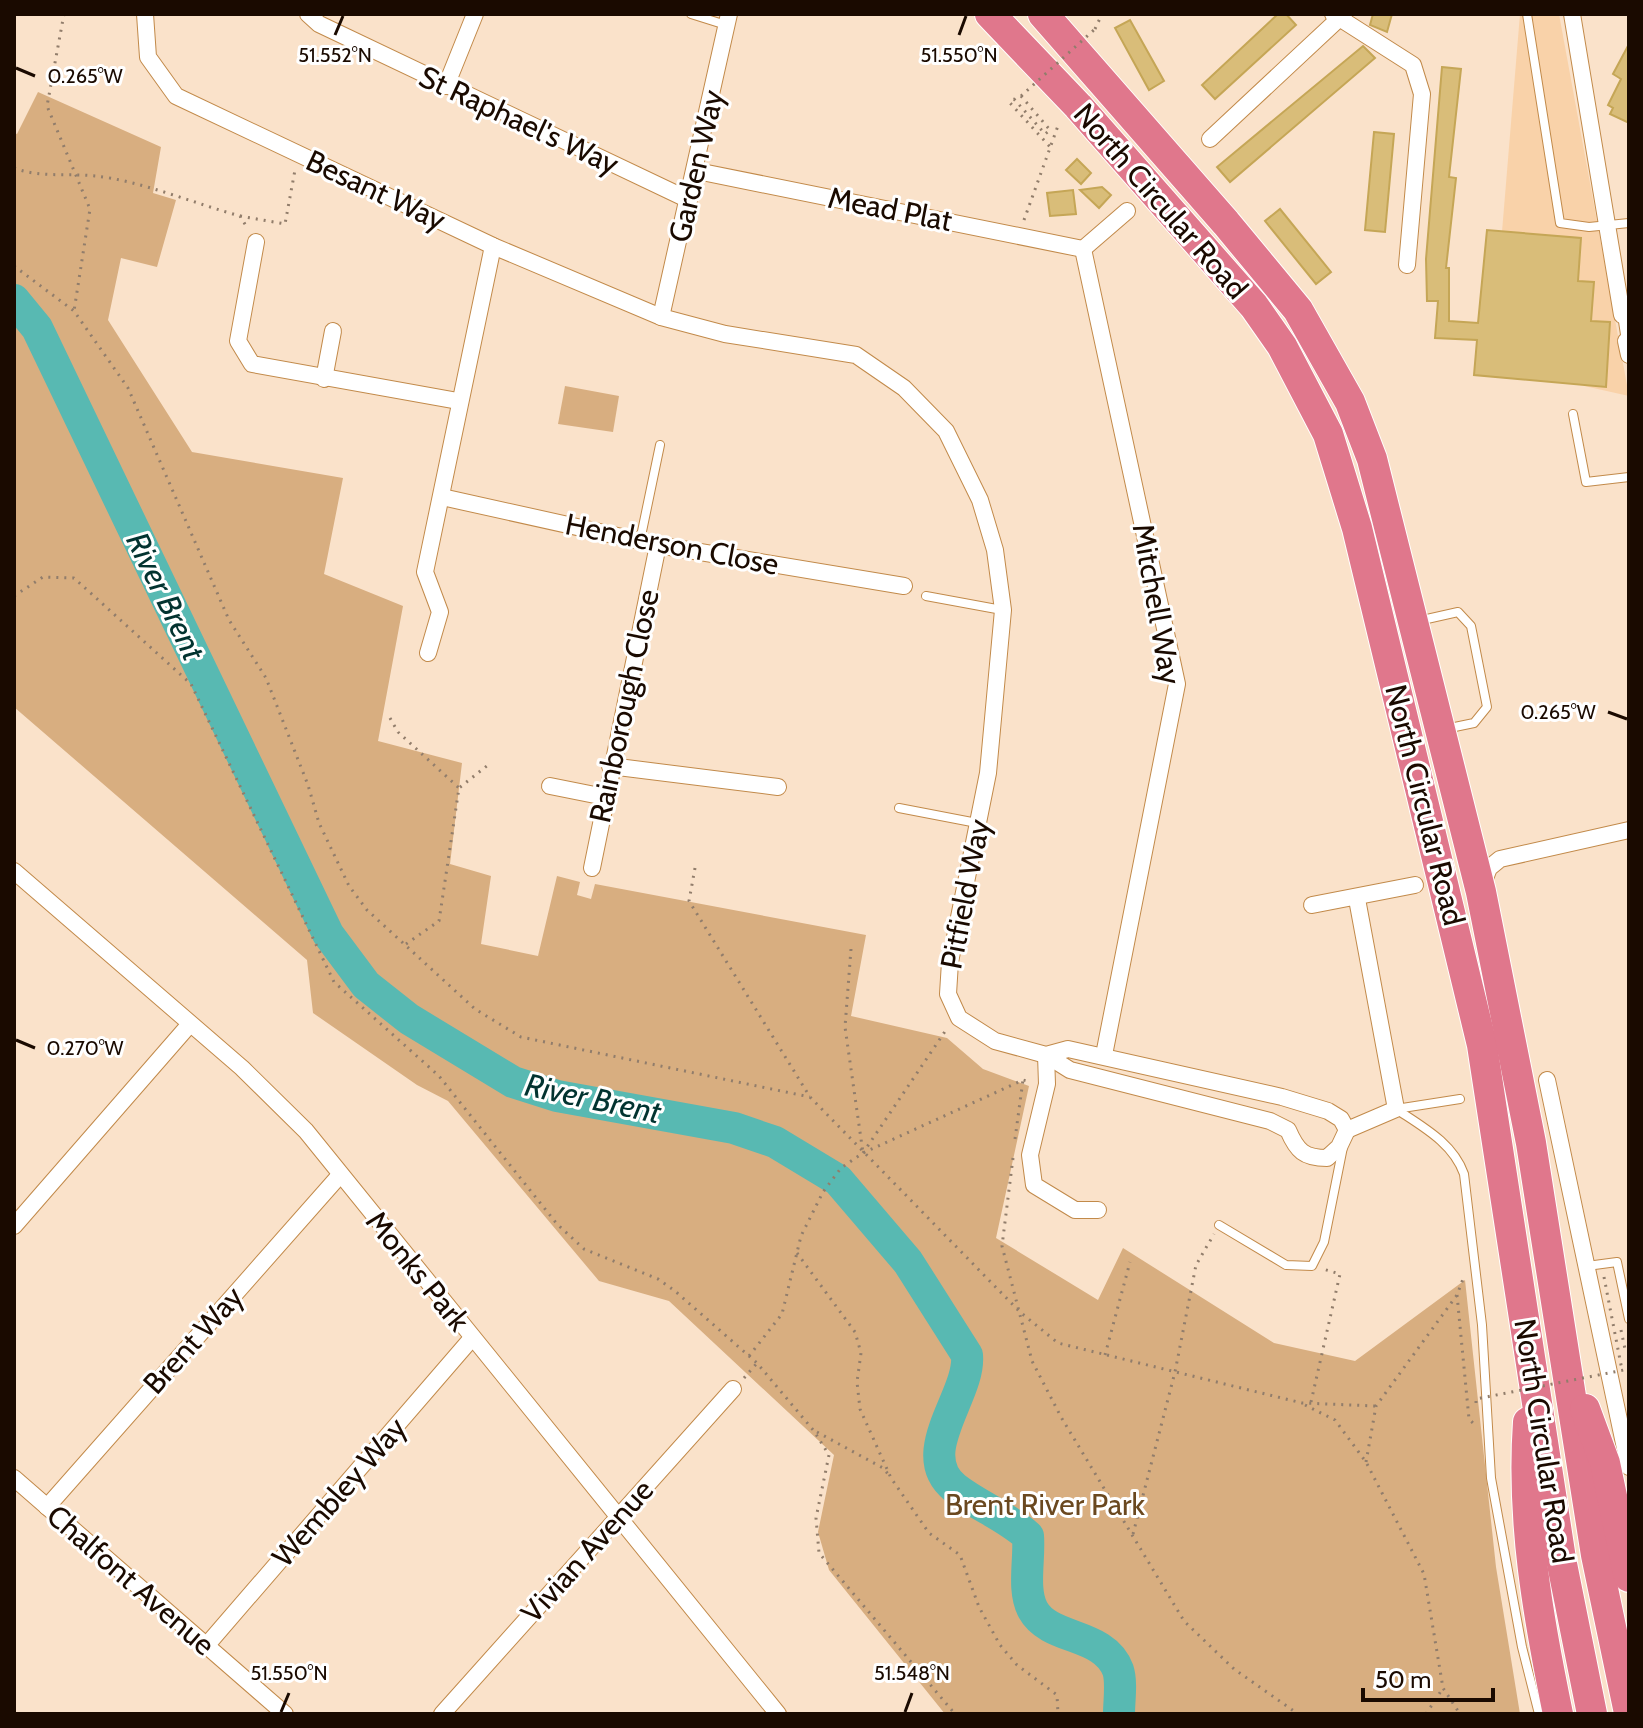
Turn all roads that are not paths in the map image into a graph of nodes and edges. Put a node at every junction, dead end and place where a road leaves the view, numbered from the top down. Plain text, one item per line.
1 (145, 14) edge
2 (308, 14) edge
3 (475, 14) edge
4 (691, 14) edge
5 (990, 14) edge
6 (1043, 14) edge
7 (1527, 14) edge
8 (1572, 14) edge
9 (1340, 15) edge
10 (728, 20) edge
11 (446, 86) junction
12 (1210, 139) dead end
13 (697, 171) junction
14 (689, 200) junction
15 (1127, 211) dead end
16 (1606, 223) junction
17 (1629, 223) edge
18 (256, 242) road end
19 (493, 246) junction
20 (1083, 249) junction
21 (1407, 265) dead end
22 (1622, 315) joint
23 (661, 317) junction
24 (333, 331) dead end
25 (1628, 348) edge
26 (324, 379) junction
27 (458, 401) junction
28 (1573, 414) dead end
29 (660, 445) dead end
30 (1629, 477) edge
31 (442, 497) junction
32 (640, 541) junction
33 (658, 545) junction
34 (904, 586) dead end
35 (926, 596) dead end
36 (1003, 610) junction
37 (1414, 623) junction
38 (428, 653) dead end
39 (1440, 731) junction
40 (610, 766) junction
41 (550, 786) dead end
42 (778, 787) dead end
43 (605, 797) junction
44 (899, 808) dead end
45 (978, 824) junction
46 (1629, 830) edge
47 (592, 868) dead end
48 (14, 871) edge
49 (1415, 885) dead end
50 (1481, 892) junction
51 (1357, 899) junction
52 (1312, 905) dead end
53 (190, 1024) junction
54 (1046, 1055) junction
55 (1104, 1055) junction
56 (1547, 1080) dead end
57 (1460, 1099) dead end
58 (1396, 1109) junction
59 (1347, 1130) junction
60 (340, 1175) junction
61 (1098, 1210) dead end
62 (1219, 1225) road end
63 (14, 1226) edge
64 (1586, 1266) junction
65 (1629, 1319) edge
66 (472, 1338) junction
67 (1566, 1361) junction
68 (1532, 1368) junction
69 (733, 1389) dead end
70 (1621, 1401) edge
71 (1629, 1467) edge
72 (14, 1478) edge
73 (47, 1507) junction
74 (618, 1517) junction
75 (1629, 1577) edge
76 (206, 1646) junction
77 (767, 1700) junction
78 (1629, 1713) edge
79 (285, 1714) edge
80 (442, 1714) edge
81 (755, 1714) edge
82 (778, 1714) edge
83 (1539, 1714) edge
84 (1558, 1714) edge
85 (1592, 1714) edge

1 - 19 street, Besant Way
2 - 11 street, St Raphael's Way
3 - 11 street
4 - 10 lane
5 - 68 highway, North Circular Road
6 - 37 highway, North Circular Road
7 - 16 lane
8 - 16 street
9 - 12 street
9 - 21 street
10 - 13 street, Garden Way
11 - 14 street, St Raphael's Way
13 - 14 street, Garden Way
13 - 20 street, Mead Plat
14 - 23 street, Garden Way
15 - 20 street
16 - 17 lane
16 - 22 street
18 - 26 street
19 - 23 street, Besant Way
19 - 27 street
20 - 55 street, Mitchell Way
22 - 25 lane
23 - 36 street, Pitfield Way
24 - 26 street
26 - 27 street
27 - 31 street
28 - 30 lane
29 - 32 lane
31 - 32 street, Henderson Close
31 - 38 street
32 - 33 street, Henderson Close
33 - 34 street, Henderson Close
33 - 40 street, Rainborough Close
35 - 36 lane
36 - 45 street, Pitfield Way
37 - 39 highway, North Circular Road
37 - 39 lane
39 - 50 highway, North Circular Road
40 - 42 street
40 - 43 street, Rainborough Close
41 - 43 street
43 - 47 street, Rainborough Close
44 - 45 lane
45 - 54 street, Pitfield Way
46 - 50 street
48 - 53 street, Monks Park
49 - 51 street
50 - 67 highway, North Circular Road
51 - 52 street
51 - 58 street
53 - 60 street, Monks Park
53 - 63 street
54 - 55 street
54 - 59 street
54 - 61 street
55 - 59 street
56 - 64 street
57 - 58 lane
58 - 59 street
58 - 83 lane
59 - 62 lane
60 - 66 street, Monks Park
60 - 73 street, Brent Way
64 - 65 lane
64 - 70 street
66 - 74 street, Monks Park
66 - 76 street, Wembley Way
67 - 75 highway
67 - 78 highway, North Circular Road
68 - 84 highway
68 - 85 highway, North Circular Road
69 - 74 street, Vivian Avenue
70 - 71 street
72 - 73 street, Chalfont Avenue
73 - 76 street, Chalfont Avenue
74 - 77 street, Monks Park
74 - 80 street, Vivian Avenue
76 - 79 street, Chalfont Avenue
77 - 81 street
77 - 82 street, Monks Park

